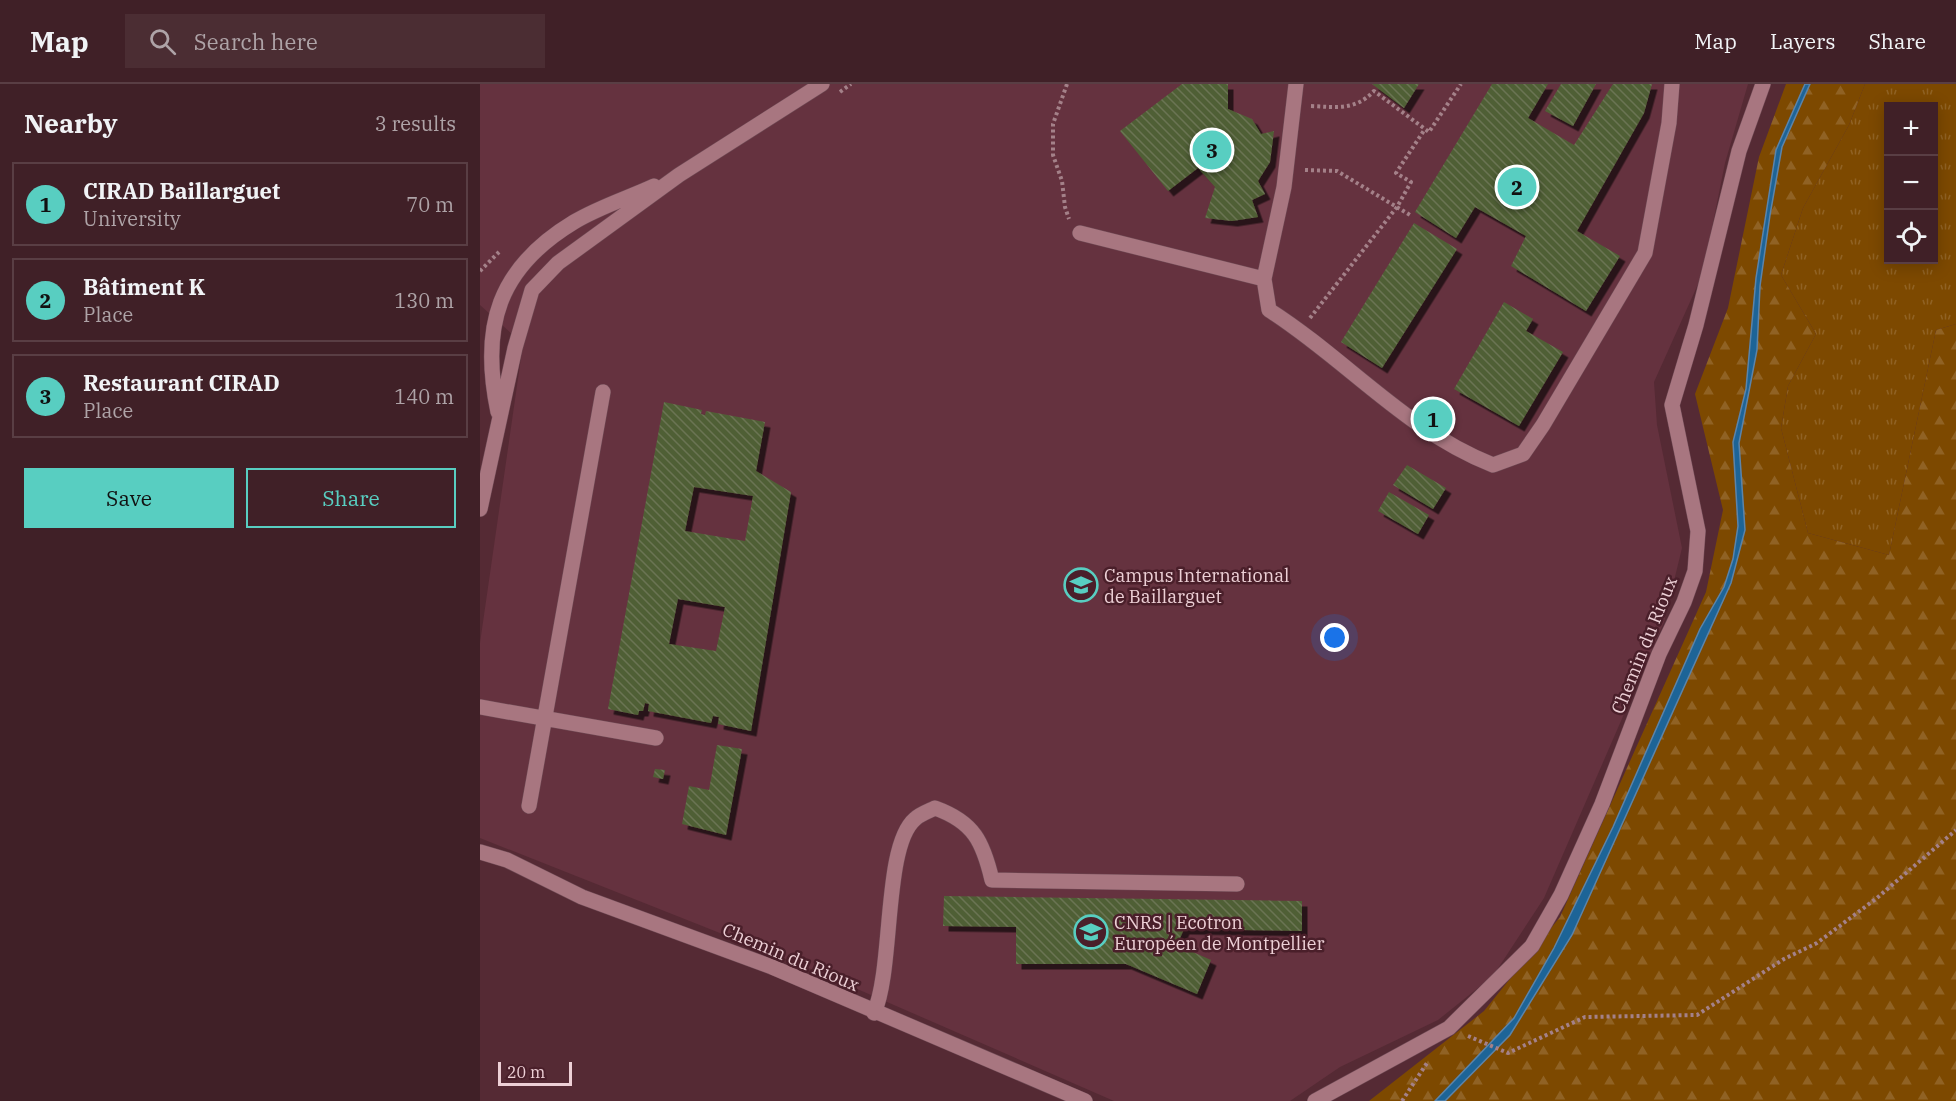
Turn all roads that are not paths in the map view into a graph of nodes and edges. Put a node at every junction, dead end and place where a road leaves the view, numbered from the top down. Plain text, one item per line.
1 (822, 84) edge
2 (1296, 84) edge
3 (1672, 84) edge
4 (1763, 84) edge
5 (679, 175) junction
6 (1080, 233) road end
7 (515, 270) junction
8 (1264, 279) junction
9 (532, 290) junction
10 (603, 392) dead end
11 (499, 416) junction
12 (480, 509) edge
13 (480, 707) edge
14 (545, 718) junction
15 (656, 738) dead end
16 (529, 806) dead end
17 (480, 852) edge
18 (1237, 884) dead end
19 (874, 1013) junction
20 (1085, 1101) edge
21 (1315, 1101) edge

1 - 5 street
2 - 8 street
3 - 8 street
4 - 21 street, Chemin du Rioux
5 - 7 street
5 - 9 street
6 - 8 street
7 - 9 street
7 - 11 street
9 - 11 street
10 - 14 street
11 - 12 street
13 - 14 street
14 - 15 street
14 - 16 street
17 - 19 street, Chemin du Rioux
18 - 19 street
19 - 20 street, Chemin du Rioux

